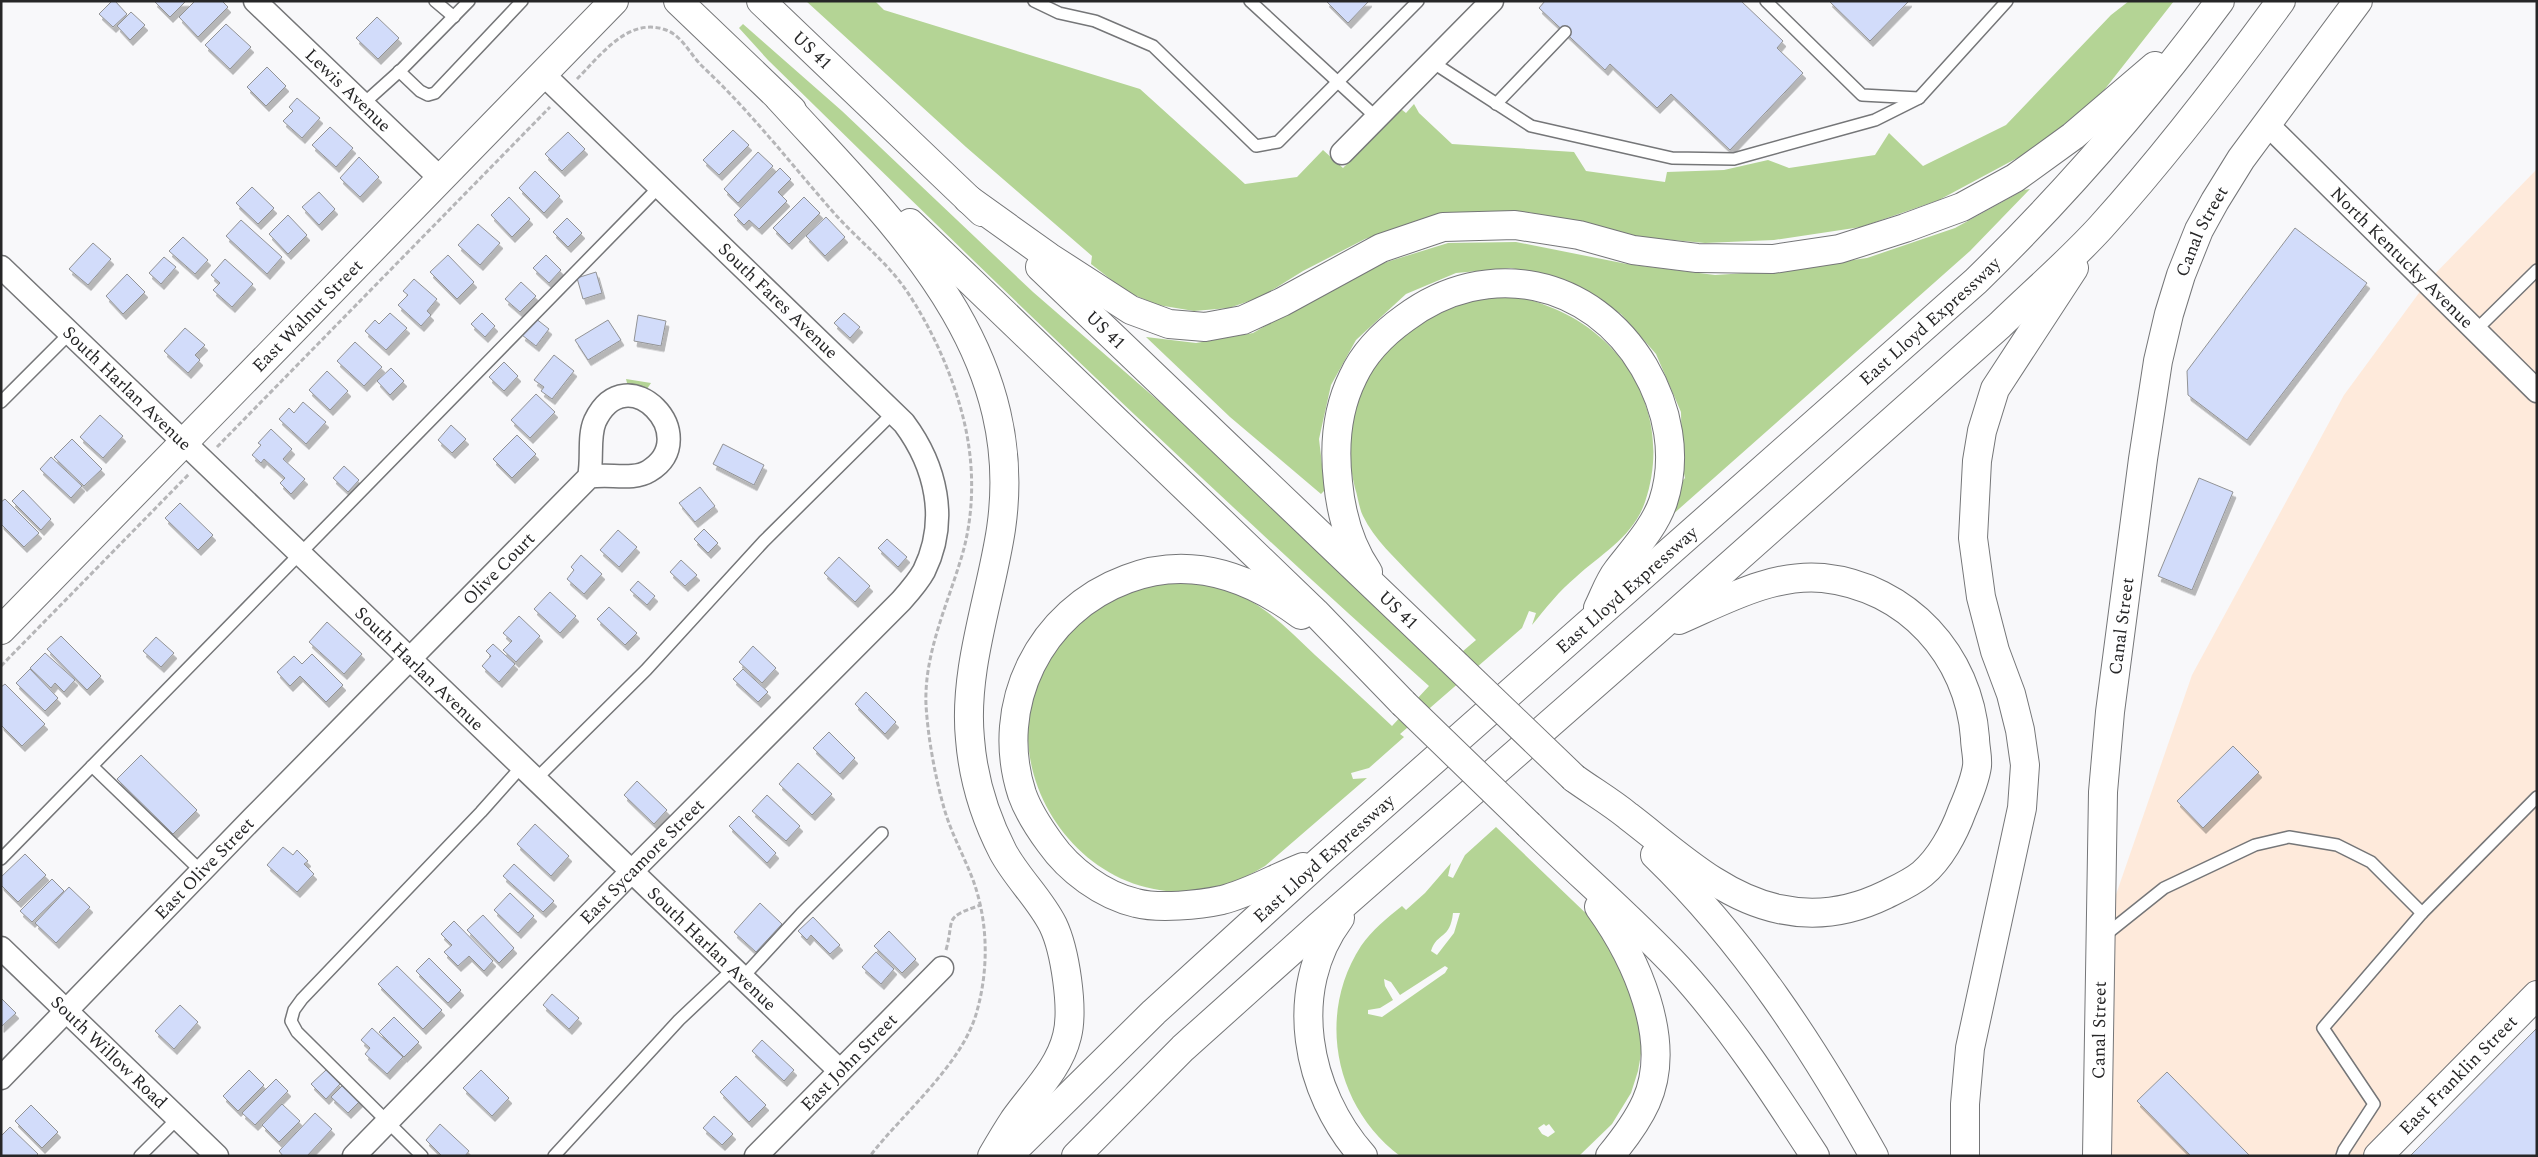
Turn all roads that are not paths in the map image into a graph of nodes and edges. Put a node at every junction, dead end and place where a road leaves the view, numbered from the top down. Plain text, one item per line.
1 (255, 1) edge
2 (435, 1) edge
3 (469, 1) edge
4 (522, 1) edge
5 (614, 1) edge
6 (678, 1) edge
7 (761, 1) edge
8 (1034, 1) edge
9 (1250, 1) edge
10 (1418, 1) edge
11 (1492, 1) edge
12 (1766, 1) edge
13 (2007, 1) edge
14 (2282, 1) edge
15 (2358, 1) edge
16 (2219, 2) edge
17 (454, 17) junction
18 (1566, 32) dead end
19 (1432, 62) junction
20 (399, 72) junction
21 (543, 74) junction
22 (1339, 81) junction
23 (779, 98) junction
24 (1919, 98) junction
25 (363, 104) junction
26 (1496, 104) junction
27 (1377, 118) junction
28 (2267, 124) junction
29 (1342, 153) dead end
30 (660, 187) junction
31 (450, 188) junction
32 (968, 198) junction
33 (2100, 228) junction
34 (1, 267) edge
35 (2537, 270) edge
36 (2476, 330) junction
37 (70, 333) junction
38 (2537, 391) edge
39 (1, 402) edge
40 (894, 412) junction
41 (184, 443) junction
42 (589, 477) dead end
43 (299, 554) junction
44 (926, 564) joint
45 (1389, 600) junction
46 (1590, 622) junction
47 (1659, 628) junction
48 (1, 630) edge
49 (409, 659) junction
50 (1403, 703) junction
51 (92, 766) junction
52 (529, 772) junction
53 (1574, 778) junction
54 (2537, 797) edge
55 (882, 834) dead end
56 (1, 859) edge
57 (1564, 859) junction
58 (1321, 860) junction
59 (201, 871) junction
60 (632, 871) junction
61 (1359, 892) junction
62 (2422, 913) junction
63 (2101, 938) junction
64 (1, 948) edge
65 (942, 968) road end
66 (737, 974) junction
67 (2537, 996) edge
68 (66, 1011) junction
69 (839, 1070) junction
70 (1, 1078) edge
71 (178, 1118) junction
72 (387, 1121) junction
73 (140, 1156) edge
74 (217, 1156) edge
75 (354, 1156) edge
76 (422, 1156) edge
77 (554, 1156) edge
78 (756, 1156) edge
79 (992, 1156) edge
80 (1008, 1156) edge
81 (1076, 1156) edge
82 (1363, 1156) edge
83 (1610, 1156) edge
84 (1815, 1156) edge
85 (1874, 1156) edge
86 (1966, 1156) edge
87 (2097, 1156) edge
88 (2342, 1156) edge
89 (2378, 1156) edge

1 - 25 street, Lewis Avenue
2 - 17 lane
3 - 17 lane
4 - 20 lane
5 - 21 main road, East Walnut Street
6 - 23 main road
7 - 32 main road, US 41 / US 41
8 - 22 lane
9 - 22 lane
10 - 22 lane
11 - 19 street
12 - 24 lane
13 - 24 lane
14 - 33 main road
15 - 28 main road, Canal Street
16 - 32 main road
16 - 46 main road, East Lloyd Expressway
17 - 20 lane
18 - 26 lane
19 - 26 lane
19 - 27 street
20 - 25 lane
21 - 30 street, South Fares Avenue
21 - 31 main road, East Walnut Street
22 - 27 lane
23 - 50 main road
23 - 79 main road
24 - 26 lane
25 - 31 street, Lewis Avenue
27 - 29 street
28 - 36 street, North Kentucky Avenue
28 - 63 main road, Canal Street
30 - 40 street, South Fares Avenue
30 - 43 lane
31 - 41 main road, East Walnut Street
32 - 45 main road, US 41 / US 41
33 - 47 main road
33 - 86 main road
34 - 37 street, South Harlan Avenue
35 - 36 lane
36 - 38 street, North Kentucky Avenue
37 - 39 lane
37 - 41 street, South Harlan Avenue
40 - 44 street, South Fares Avenue
40 - 52 lane
41 - 43 street, South Harlan Avenue
41 - 48 main road, East Walnut Street
42 - 49 street, Olive Court
43 - 49 street, South Harlan Avenue
43 - 51 lane
44 - 60 street, East Sycamore Street
45 - 46 main road
45 - 53 main road, US 41 / US 41, bridge
46 - 58 main road, East Lloyd Expressway
47 - 53 main road
47 - 61 main road
49 - 52 street, South Harlan Avenue
49 - 59 street, East Olive Street
50 - 57 main road, bridge
50 - 58 main road
51 - 56 lane
51 - 59 lane
52 - 60 street, South Harlan Avenue
52 - 72 lane
53 - 85 main road, US 41
54 - 62 lane
55 - 66 lane
57 - 83 main road
57 - 84 main road
58 - 80 main road, East Lloyd Expressway
59 - 68 street, East Olive Street
60 - 66 street, South Harlan Avenue
60 - 72 street, East Sycamore Street
61 - 81 main road
61 - 82 main road
62 - 63 lane
62 - 88 lane
63 - 87 main road, Canal Street
64 - 68 street, South Willow Road
65 - 69 street, East John Street
66 - 69 street, South Harlan Avenue
66 - 77 lane
67 - 89 main road, East Franklin Street
68 - 70 street, East Olive Street
68 - 71 street, South Willow Road
69 - 78 street, East John Street
71 - 73 lane
71 - 74 street, South Willow Road
72 - 75 street, East Sycamore Street
72 - 76 lane

